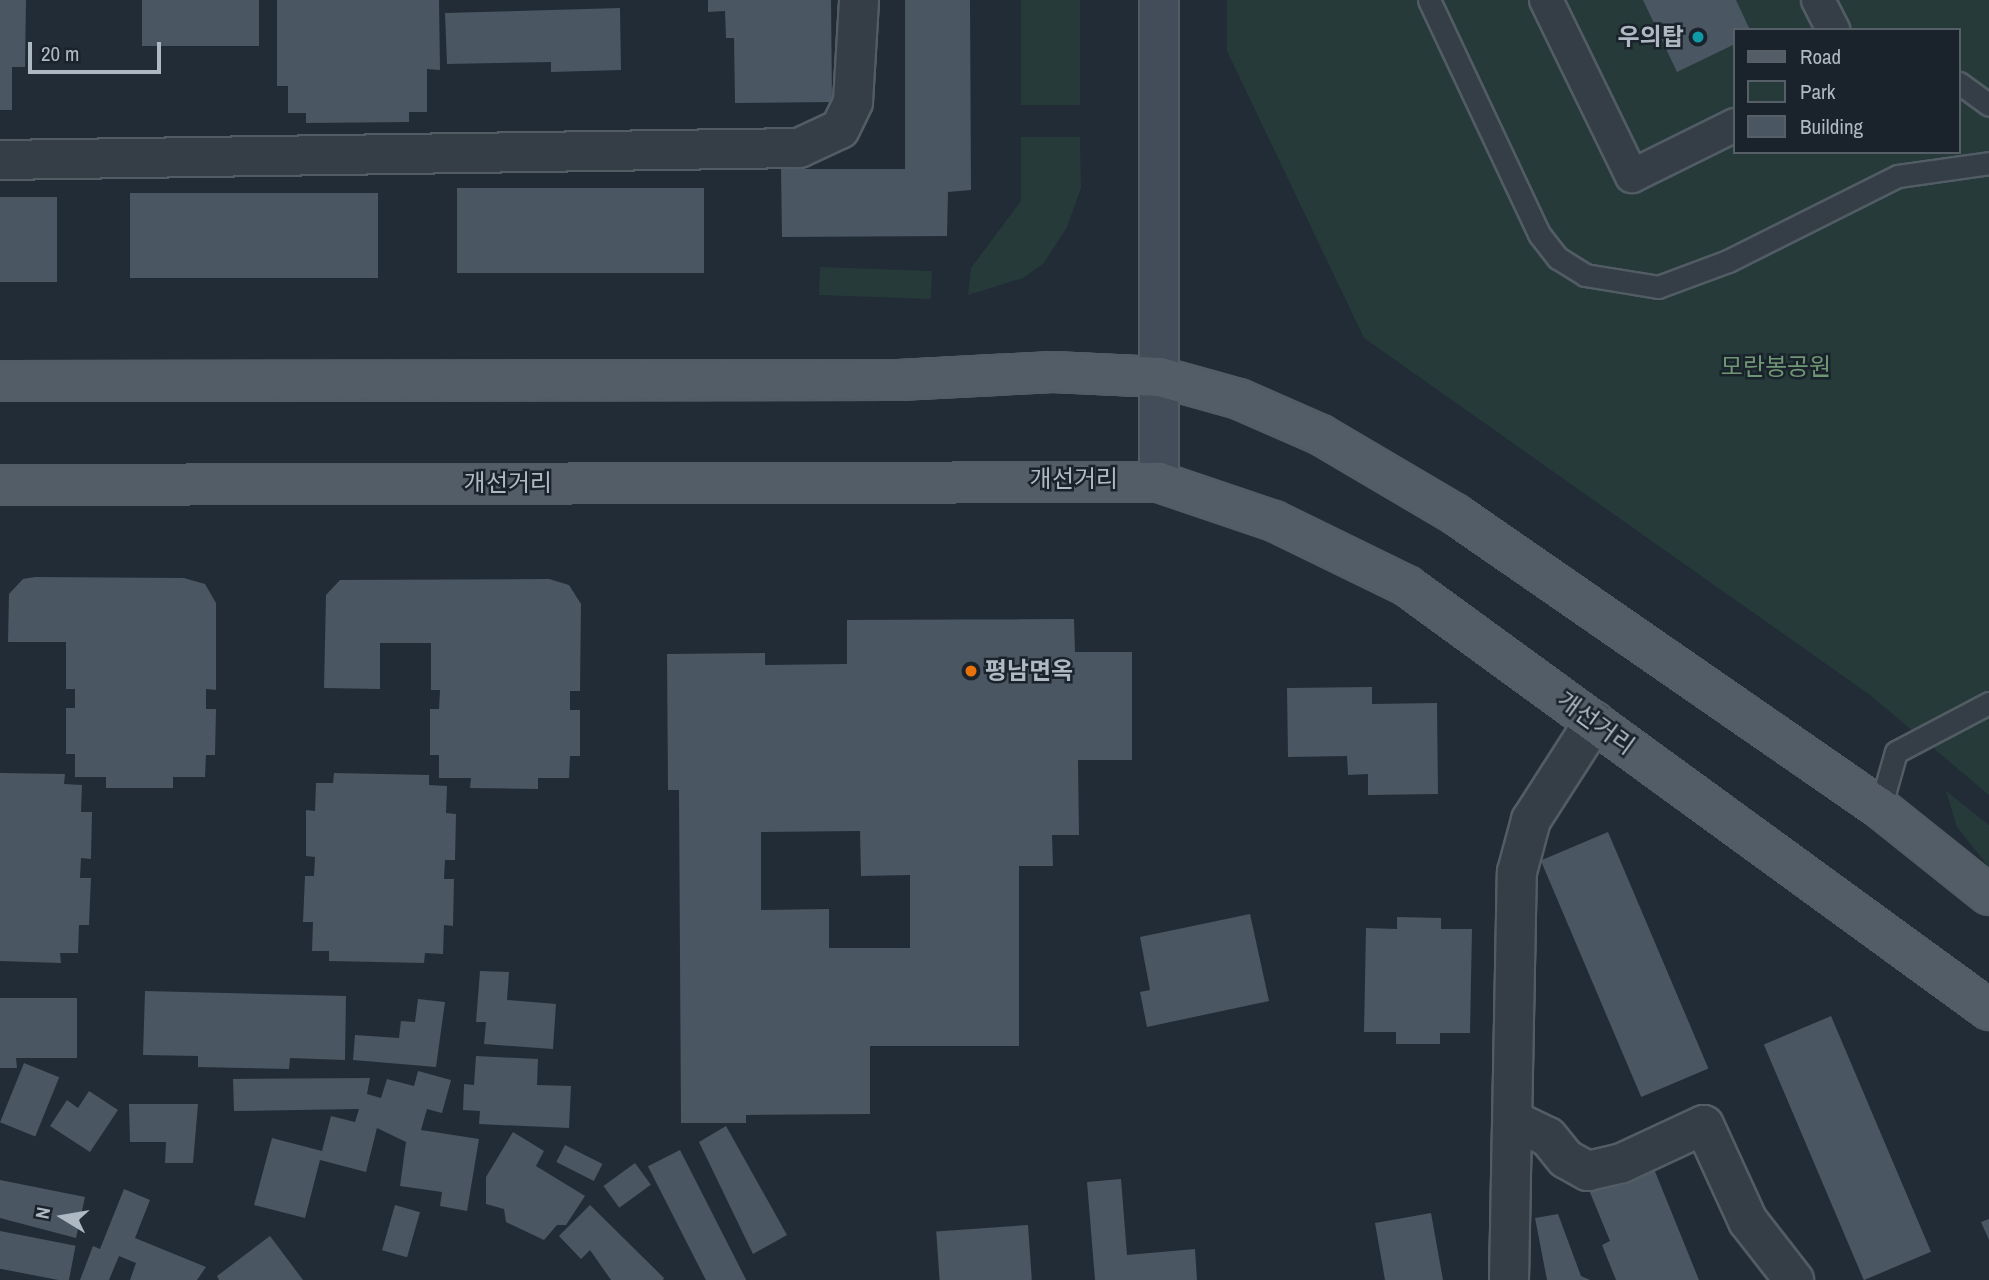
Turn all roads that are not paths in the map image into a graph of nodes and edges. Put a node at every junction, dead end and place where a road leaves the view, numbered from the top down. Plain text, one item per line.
1 (859, 0) edge
2 (1159, 0) edge
3 (1429, 0) edge
4 (1546, 0) edge
5 (1818, 0) edge
6 (1832, 28) edge
7 (1961, 85) edge
8 (1989, 106) edge
9 (1734, 125) edge
10 (0, 160) edge
11 (1989, 163) edge
12 (1160, 377) junction
13 (0, 381) edge
14 (1159, 482) junction
15 (0, 485) edge
16 (1989, 703) edge
17 (1594, 722) junction
18 (1880, 808) junction
19 (1989, 895) edge
20 (1989, 1010) edge
21 (1517, 1122) junction
22 (1509, 1280) edge
23 (1794, 1280) edge

1 - 10 street
2 - 12 main road
3 - 11 lane
4 - 9 street
5 - 6 street
7 - 8 lane
12 - 13 main road
12 - 14 main road
12 - 18 main road
14 - 15 main road, 개선거리
14 - 17 main road, 개선거리
16 - 18 lane
17 - 20 main road, 개선거리
17 - 21 street
18 - 19 main road
21 - 22 street
21 - 23 street

